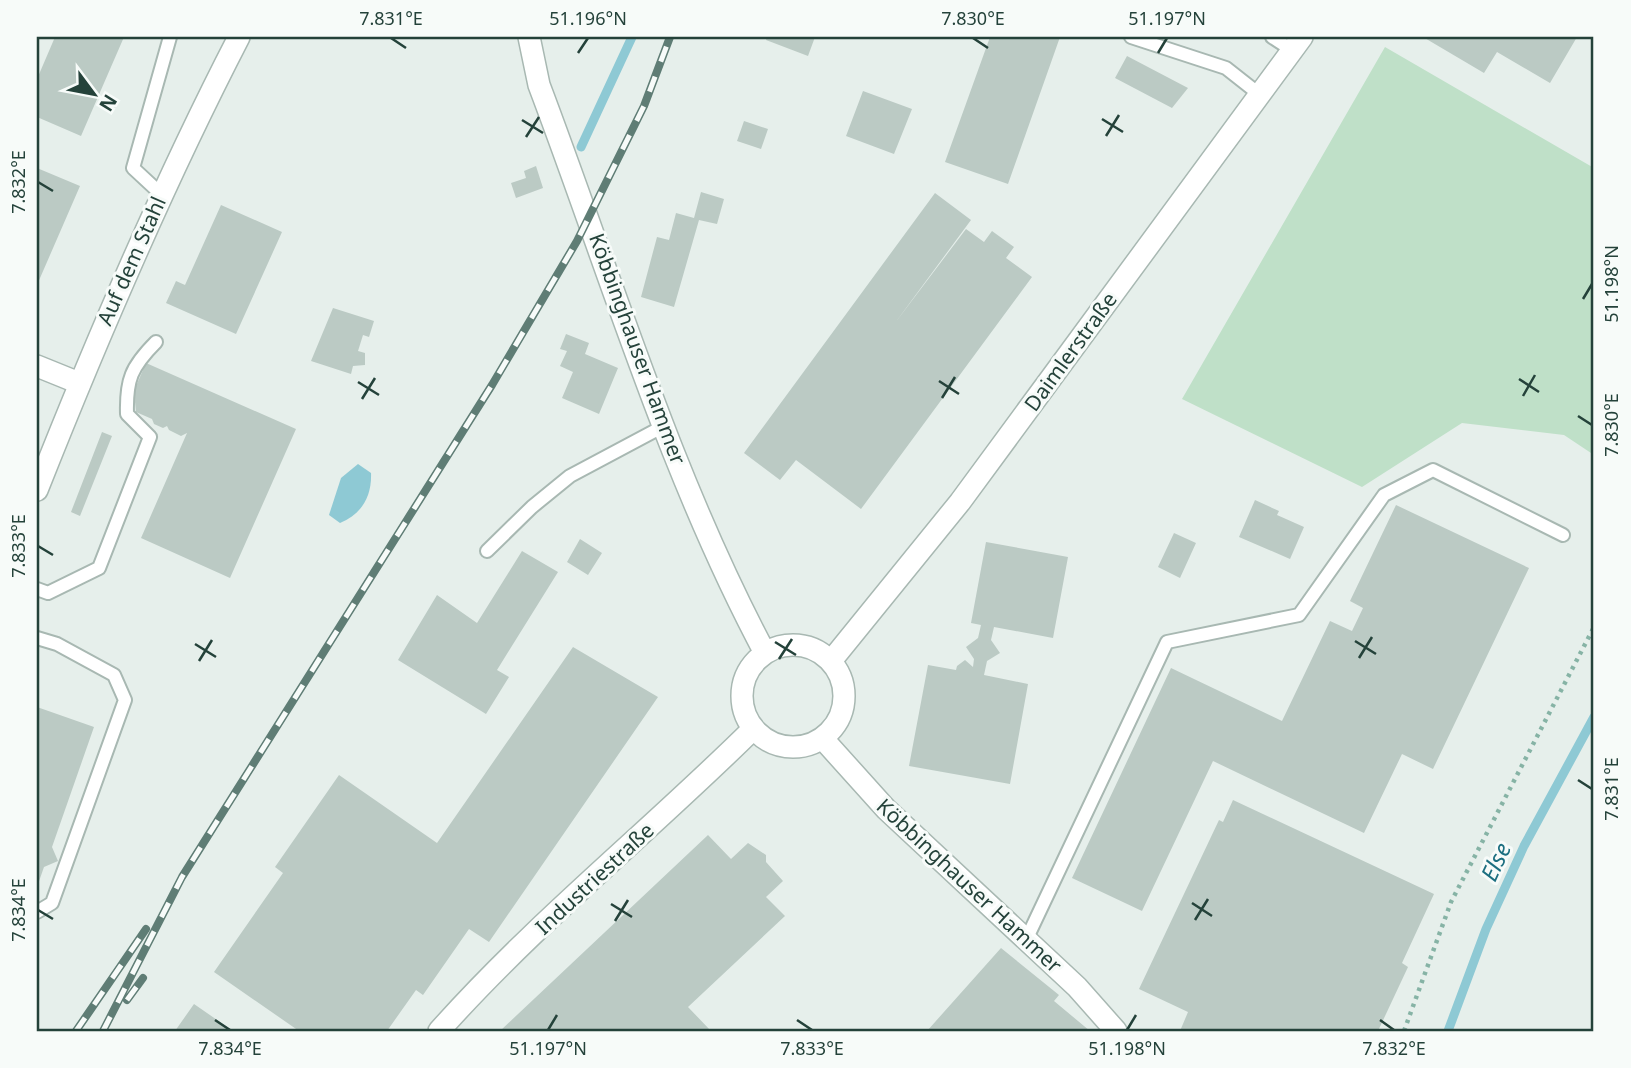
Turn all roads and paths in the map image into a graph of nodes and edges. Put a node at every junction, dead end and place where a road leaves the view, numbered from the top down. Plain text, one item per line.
1 (170, 37) edge
2 (239, 37) edge
3 (529, 37) edge
4 (1131, 37) edge
5 (1272, 37) edge
6 (1297, 43) edge
7 (1259, 93) junction
8 (161, 194) junction
9 (156, 342) dead end
10 (37, 366) edge
11 (79, 383) junction
12 (662, 427) junction
13 (37, 490) edge
14 (1563, 535) dead end
15 (487, 551) dead end
16 (37, 589) edge
17 (1594, 627) edge
18 (37, 638) edge
19 (765, 653) junction
20 (831, 661) junction
21 (753, 729) junction
22 (823, 739) junction
23 (37, 912) edge
24 (1026, 940) junction
25 (439, 1031) edge
26 (1116, 1031) edge
27 (1404, 1031) edge

1 - 8 lane
2 - 8 street, Auf dem Stahl
3 - 12 street, Köbbinghauser Hammer
4 - 7 lane
5 - 6 lane
6 - 7 street, Daimlerstraße
7 - 20 street, Daimlerstraße
8 - 11 street, Auf dem Stahl
9 - 16 lane
10 - 11 street
11 - 13 street, Auf dem Stahl
12 - 15 lane
12 - 19 street, Köbbinghauser Hammer
14 - 24 lane
17 - 27 path
18 - 23 lane
19 - 20 street
19 - 21 street
20 - 22 street
21 - 22 street
21 - 25 street, Industriestraße
22 - 24 street, Köbbinghauser Hammer
24 - 26 street, Köbbinghauser Hammer

